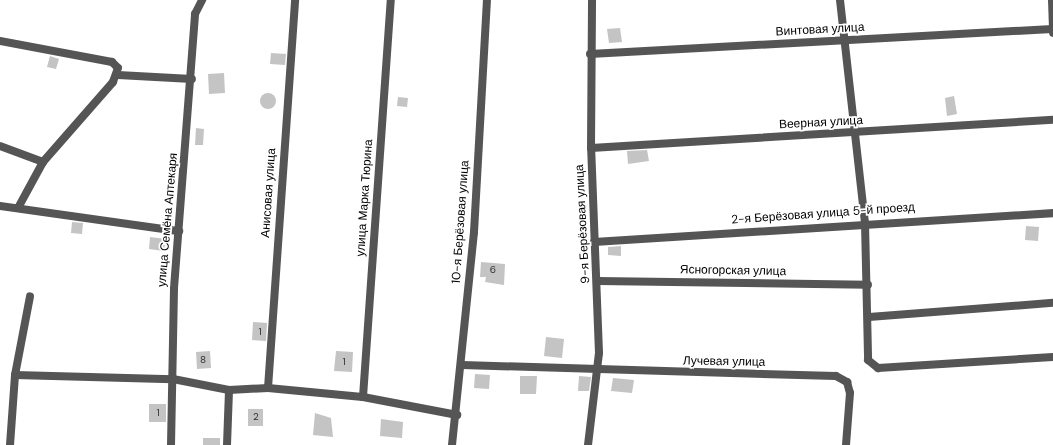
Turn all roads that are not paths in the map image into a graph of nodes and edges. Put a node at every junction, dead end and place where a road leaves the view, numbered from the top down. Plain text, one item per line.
1 (202, 0) edge
2 (295, 0) edge
3 (391, 0) edge
4 (487, 0) edge
5 (592, 0) edge
6 (840, 0) edge
7 (1052, 0) edge
8 (1052, 30) edge
9 (1053, 34) edge
10 (0, 41) edge
11 (842, 41) junction
12 (590, 54) junction
13 (118, 75) junction
14 (192, 79) junction
15 (1053, 120) edge
16 (854, 134) junction
17 (0, 146) edge
18 (590, 148) junction
19 (42, 162) junction
20 (0, 206) edge
21 (18, 208) junction
22 (1053, 212) edge
23 (865, 223) junction
24 (179, 231) junction
25 (594, 242) junction
26 (598, 281) junction
27 (868, 285) junction
28 (30, 296) dead end
29 (1053, 303) edge
30 (869, 317) junction
31 (1053, 357) edge
32 (462, 365) junction
33 (599, 371) junction
34 (15, 375) junction
35 (173, 379) junction
36 (268, 388) junction
37 (229, 390) junction
38 (362, 397) junction
39 (456, 414) junction
40 (10, 445) edge
41 (171, 445) edge
42 (227, 445) edge
43 (452, 445) edge
44 (588, 445) edge
45 (846, 445) edge

1 - 14 street, улица Семёна Аптекаря
2 - 36 street, Анисовая улица
3 - 38 street, улица Марка Тюрина
4 - 32 street, 10-я Берёзовая улица
5 - 12 street, 9-я Берёзовая улица
6 - 11 street
7 - 8 street
8 - 9 street
8 - 11 street, Винтовая улица
10 - 13 street
11 - 12 street, Винтовая улица
11 - 16 street
12 - 18 street, 9-я Берёзовая улица
13 - 14 street
13 - 19 street
14 - 24 street, улица Семёна Аптекаря
15 - 16 street, Веерная улица
16 - 18 street, Веерная улица
16 - 23 street
17 - 19 street
18 - 25 street, 9-я Берёзовая улица
19 - 21 street
20 - 21 street
21 - 24 street
22 - 23 street, 2-я Берёзовая улица 5-й проезд
23 - 25 street, 2-я Берёзовая улица 5-й проезд
23 - 27 street
24 - 35 street, улица Семёна Аптекаря
25 - 26 street, 9-я Берёзовая улица
26 - 27 street, Ясногорская улица
26 - 33 street, 9-я Берёзовая улица
27 - 30 street
28 - 34 street
29 - 30 street
30 - 31 street
32 - 33 street, Лучевая улица
32 - 39 street, 10-я Берёзовая улица
33 - 44 street, 9-я Берёзовая улица
33 - 45 street, Лучевая улица
34 - 35 street
34 - 40 street
35 - 37 street
35 - 41 street, улица Семёна Аптекаря
36 - 37 street
36 - 38 street
37 - 42 street
38 - 39 street
39 - 43 street, 10-я Берёзовая улица

